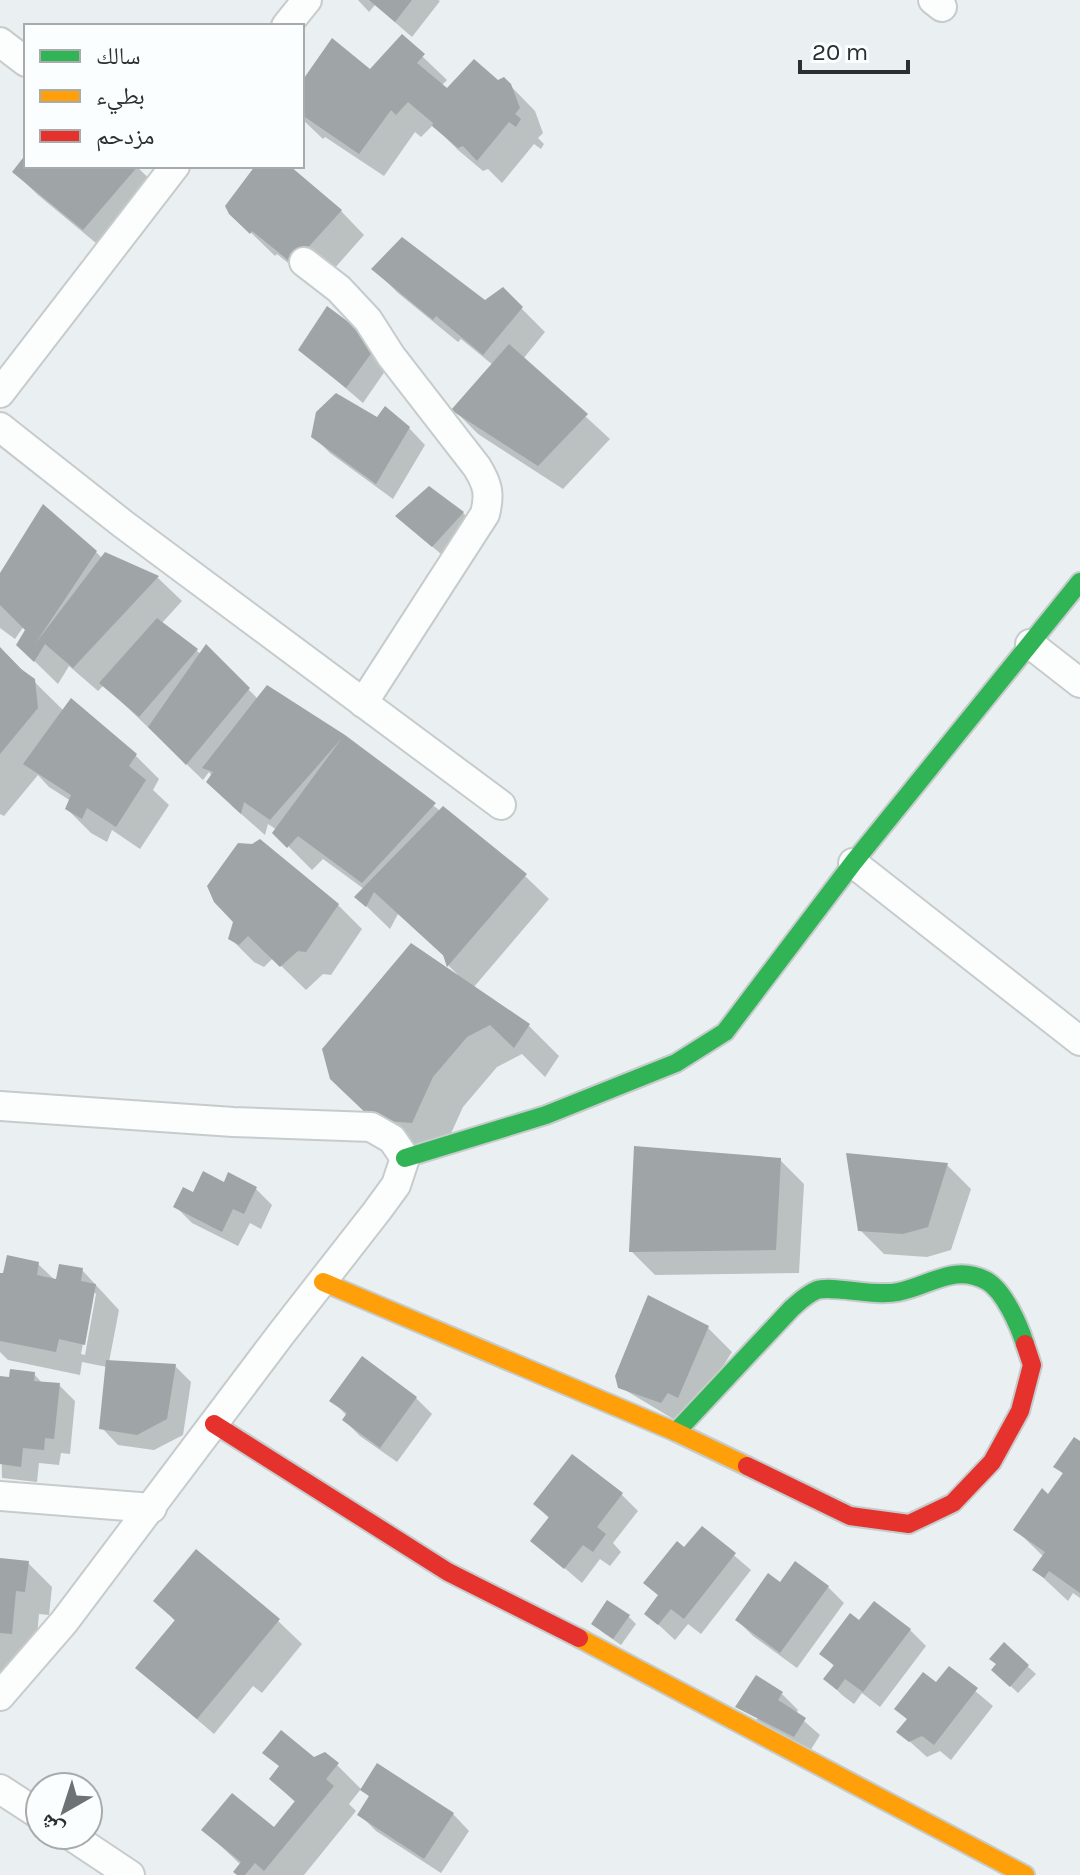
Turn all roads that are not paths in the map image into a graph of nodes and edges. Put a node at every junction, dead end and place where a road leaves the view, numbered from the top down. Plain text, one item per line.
1 (307, 0) edge
2 (288, 24) edge
3 (0, 42) edge
4 (24, 60) edge
5 (168, 168) edge
6 (304, 262) dead end
7 (0, 393) edge
8 (0, 427) edge
9 (1080, 582) edge
10 (1030, 644) junction
11 (1080, 683) edge
12 (363, 703) junction
13 (501, 805) dead end
14 (853, 863) junction
15 (1080, 1041) edge
16 (0, 1106) edge
17 (405, 1158) junction
18 (323, 1282) junction
19 (214, 1424) junction
20 (676, 1432) junction
21 (0, 1496) edge
22 (152, 1508) junction
23 (0, 1696) edge
24 (0, 1789) edge
25 (24, 1805) edge
26 (94, 1851) edge
27 (130, 1875) edge
28 (1025, 1875) edge

1 - 2 street
3 - 4 street
5 - 7 street
6 - 12 street
8 - 12 street
9 - 10 street
10 - 11 street
10 - 14 street
12 - 13 street
14 - 15 street
14 - 17 street
16 - 17 street
17 - 18 street
18 - 19 street
18 - 20 street
19 - 22 street
19 - 28 street
20 - 20 street
21 - 22 street
22 - 23 street
24 - 25 street
26 - 27 street

